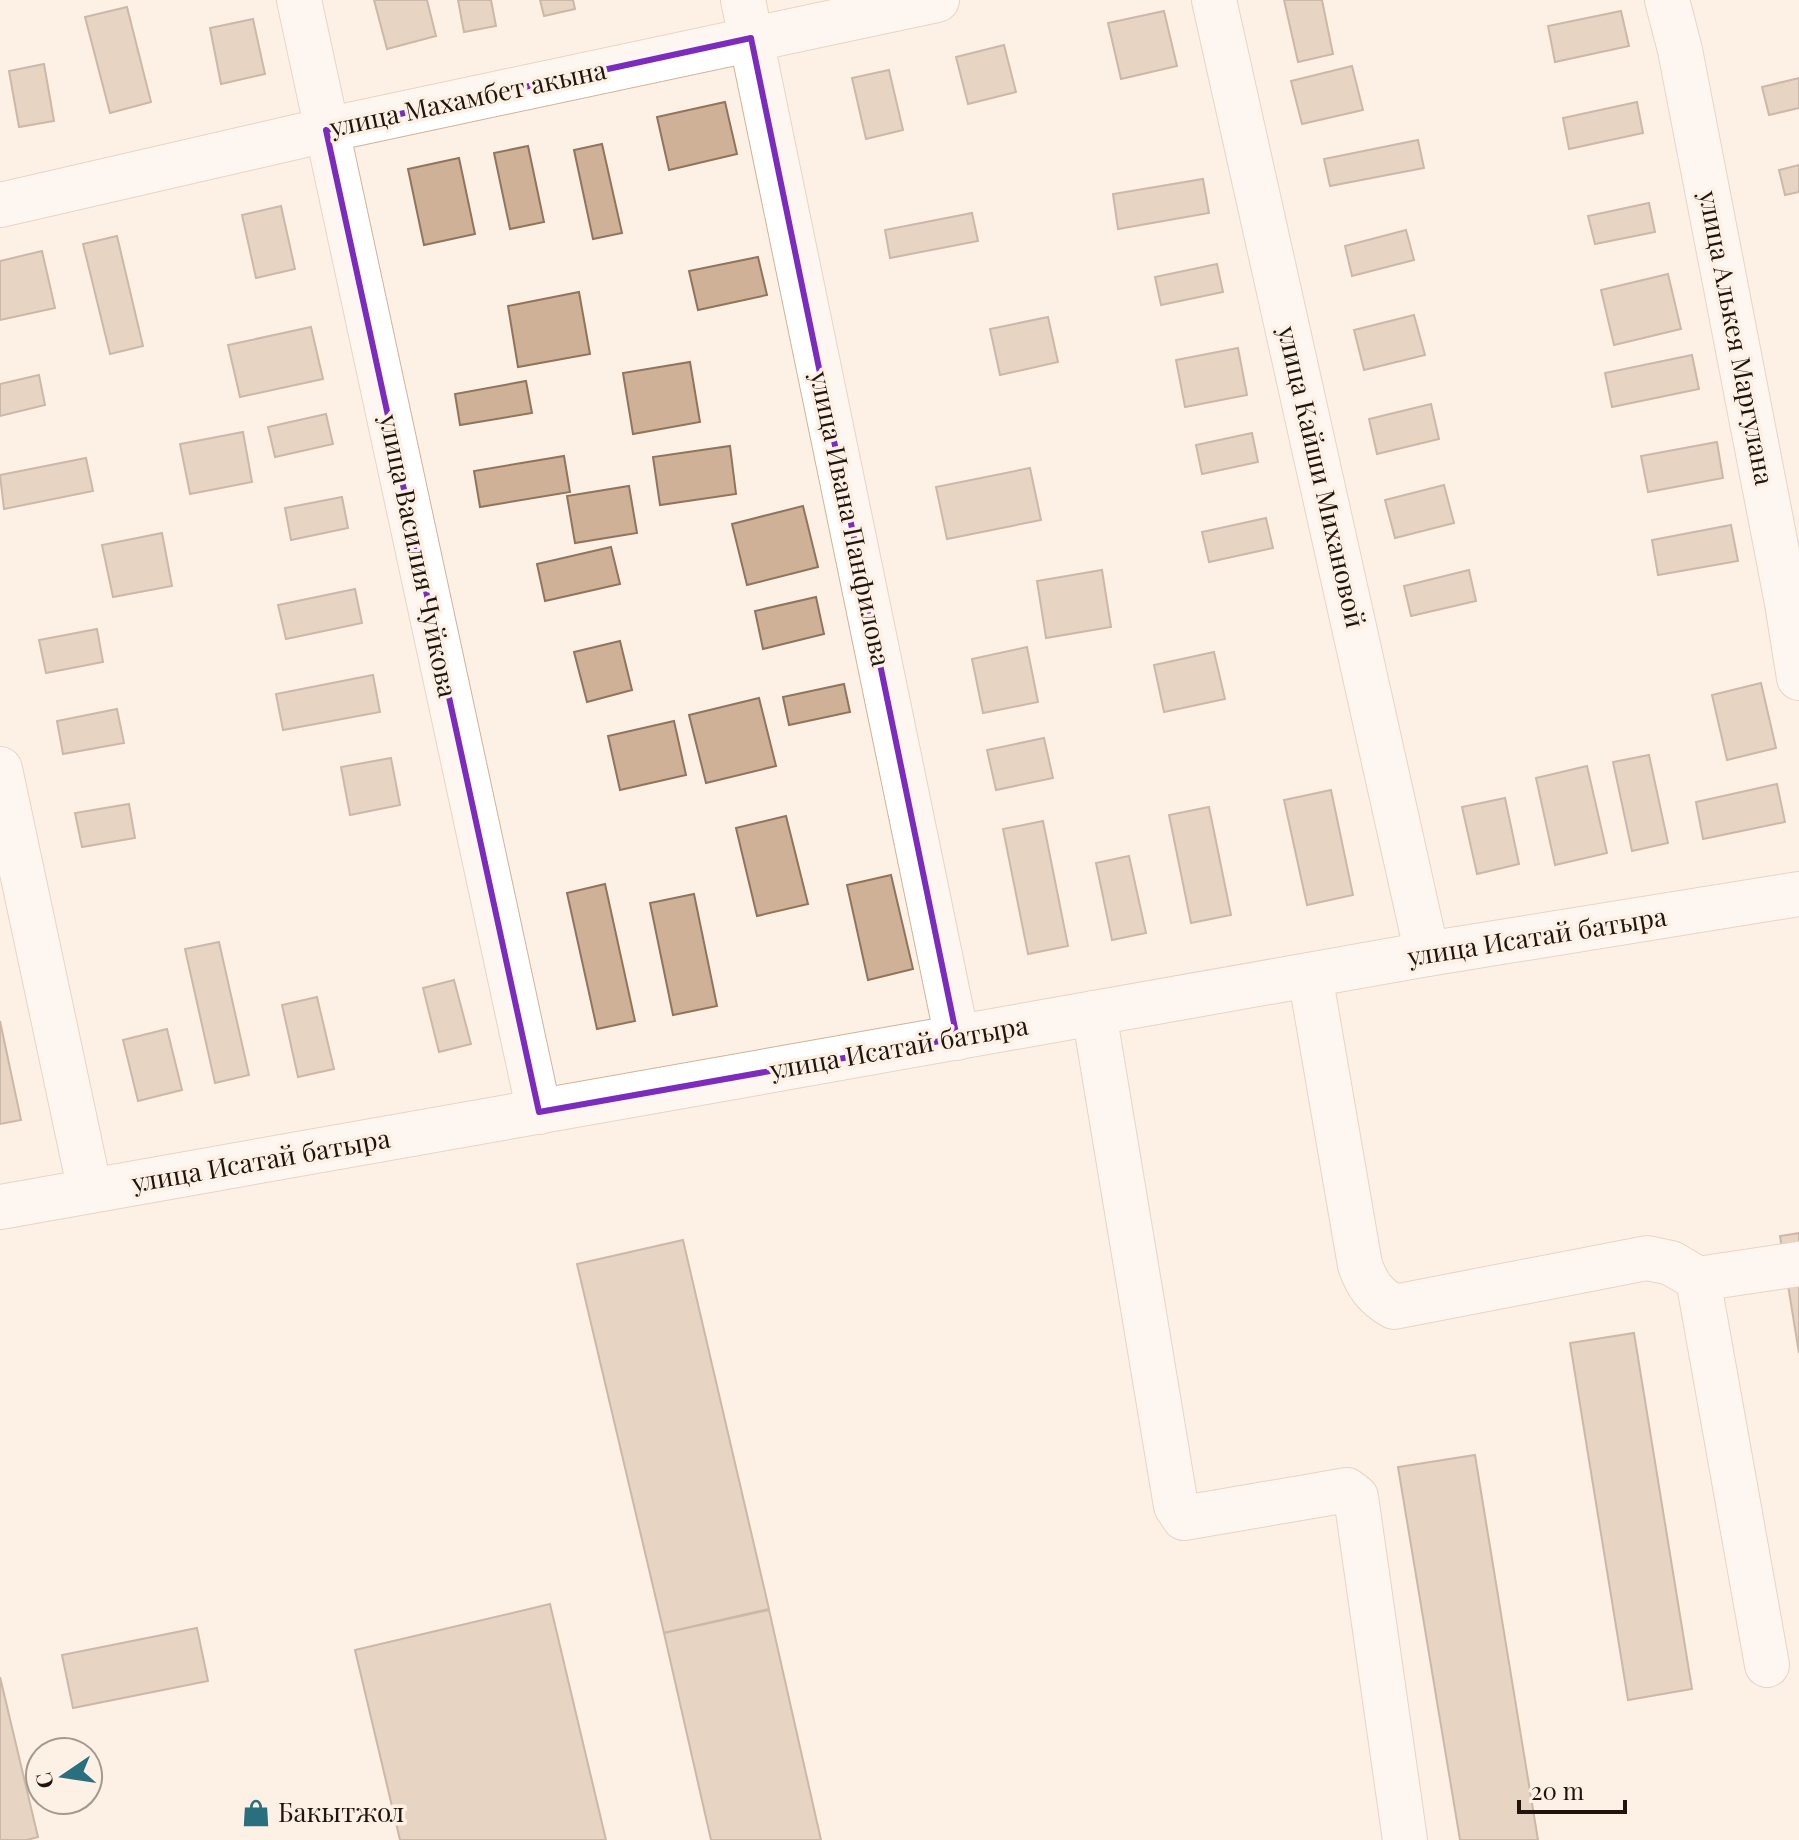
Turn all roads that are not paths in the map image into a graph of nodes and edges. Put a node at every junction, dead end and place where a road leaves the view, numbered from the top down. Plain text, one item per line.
1 (299, 0) edge
2 (937, 0) edge
3 (1214, 0) edge
4 (1667, 0) edge
5 (747, 19) edge
6 (326, 130) junction
7 (0, 205) edge
8 (1799, 678) edge
9 (0, 769) edge
10 (1799, 894) edge
11 (1427, 954) junction
12 (1310, 975) junction
13 (1094, 1013) junction
14 (957, 1038) junction
15 (539, 1112) junction
16 (90, 1191) junction
17 (0, 1207) edge
18 (1799, 1264) edge
19 (1698, 1279) junction
20 (1767, 1665) dead end
21 (1405, 1840) edge

1 - 6 street, улица Василия Чуйкова
2 - 5 street, улица Махамбет акына
3 - 11 street, улица Кайши Михановой
4 - 8 street, улица Алькея Маргулана
5 - 6 street, улица Махамбет акына
5 - 14 street, улица Ивана Панфилова
6 - 7 street, улица Махамбет акына
6 - 15 street, улица Василия Чуйкова
9 - 16 street
10 - 11 street, улица Исатай батыра
11 - 12 street, улица Исатай батыра
12 - 13 street, улица Исатай батыра
12 - 19 street
13 - 14 street, улица Исатай батыра
13 - 21 street
14 - 15 street, улица Исатай батыра
15 - 16 street, улица Исатай батыра
16 - 17 street, улица Исатай батыра
18 - 19 street
19 - 20 street

